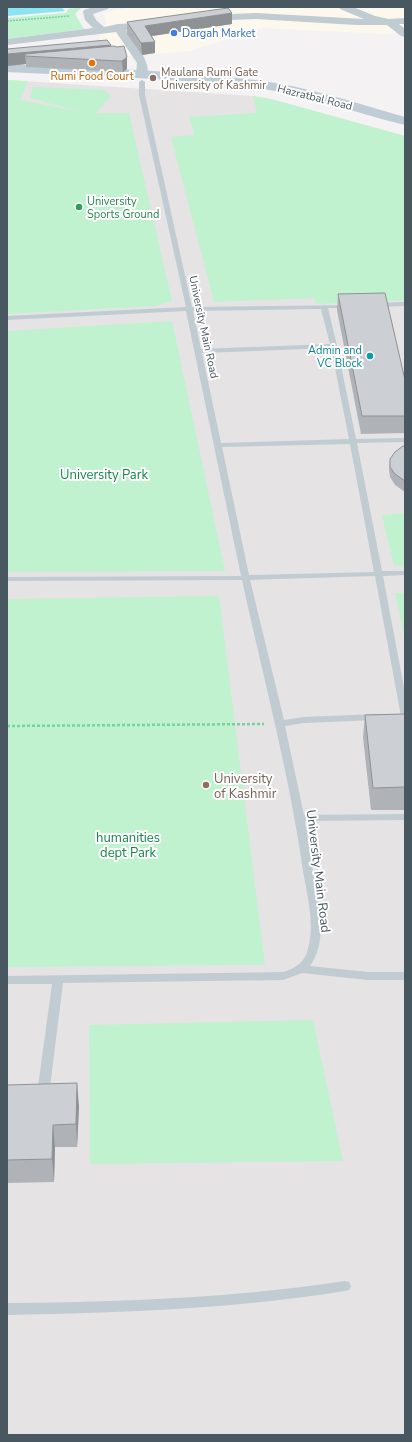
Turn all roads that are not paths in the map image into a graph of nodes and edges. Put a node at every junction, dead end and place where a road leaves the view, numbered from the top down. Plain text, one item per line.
1 (104, 7) edge
2 (344, 7) edge
3 (294, 8) dead end
4 (257, 15) junction
5 (197, 19) edge
6 (405, 20) edge
7 (165, 22) edge
8 (390, 22) junction
9 (118, 27) junction
10 (101, 30) junction
11 (405, 34) edge
12 (7, 42) edge
13 (7, 68) edge
14 (7, 76) edge
15 (142, 78) junction
16 (405, 121) edge
17 (405, 129) edge
18 (405, 304) edge
19 (324, 307) junction
20 (189, 309) junction
21 (7, 318) edge
22 (334, 346) junction
23 (198, 350) junction
24 (405, 440) edge
25 (353, 441) junction
26 (218, 445) junction
27 (377, 573) junction
28 (405, 573) edge
29 (245, 578) junction
30 (7, 579) edge
31 (402, 716) edge
32 (382, 717) edge
33 (280, 724) junction
34 (405, 817) edge
35 (301, 818) junction
36 (302, 969) junction
37 (405, 976) edge
38 (7, 980) edge
39 (58, 980) junction
40 (44, 1087) edge
41 (345, 1286) dead end
42 (7, 1309) edge

1 - 10 street
2 - 8 street
3 - 4 street
4 - 5 street
4 - 8 street
6 - 8 street
7 - 9 street
8 - 11 street
9 - 10 street
9 - 15 street
10 - 12 street
13 - 15 main road, Hazratbal Road
14 - 15 main road, Hazratbal Road
15 - 16 main road, Hazratbal Road
15 - 17 main road, Hazratbal Road
15 - 20 lane, University Main Road
18 - 19 lane
19 - 20 lane
19 - 22 lane
20 - 21 lane
20 - 23 lane, University Main Road
22 - 23 lane
22 - 25 lane
23 - 26 lane, University Main Road
24 - 25 lane
25 - 26 lane
25 - 27 lane
26 - 29 lane, University Main Road
27 - 28 lane
27 - 29 lane
27 - 31 lane
29 - 30 lane
29 - 33 lane, University Main Road
32 - 33 lane
33 - 35 lane, University Main Road
34 - 35 lane
35 - 36 lane, University Main Road
36 - 37 lane
36 - 39 lane
38 - 39 lane
39 - 40 lane
41 - 42 lane

